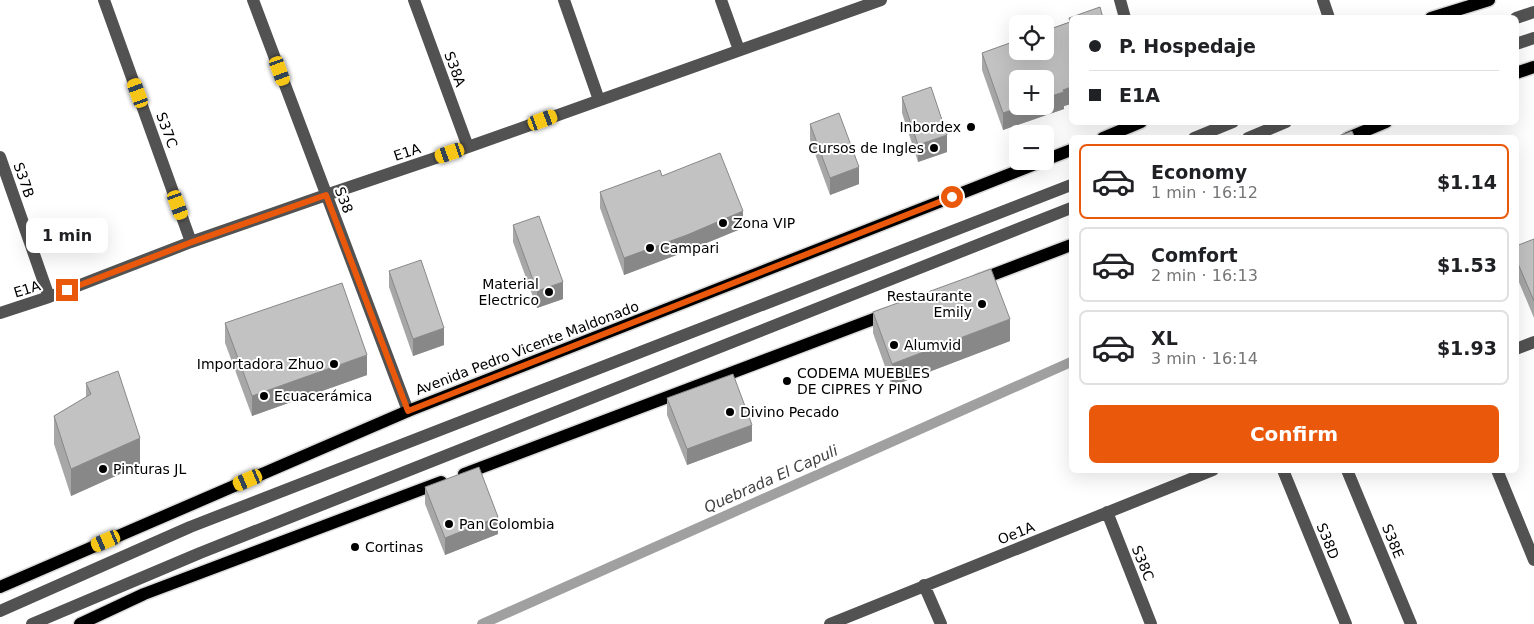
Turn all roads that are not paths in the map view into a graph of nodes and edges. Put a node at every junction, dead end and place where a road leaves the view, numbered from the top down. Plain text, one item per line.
1 (104, 0) edge
2 (253, 0) edge
3 (414, 0) edge
4 (564, 0) edge
5 (721, 0) edge
6 (1323, 0) edge
7 (1489, 0) edge
8 (876, 1) edge
9 (1122, 1) edge
10 (1534, 12) edge
11 (1124, 15) edge
12 (1327, 15) edge
13 (1441, 15) edge
14 (1519, 17) edge
15 (1534, 38) edge
16 (1519, 43) edge
17 (739, 50) junction
18 (1534, 67) edge
19 (1519, 72) edge
20 (599, 100) junction
21 (1134, 125) edge
22 (1226, 125) edge
23 (1279, 125) edge
24 (1366, 126) edge
25 (1110, 135) edge
26 (1201, 135) edge
27 (1255, 135) edge
28 (1352, 135) edge
29 (468, 147) junction
30 (1069, 151) edge
31 (0, 157) edge
32 (1054, 157) edge
33 (1021, 170) edge
34 (1069, 186) edge
35 (326, 195) junction
36 (1069, 209) edge
37 (192, 242) junction
38 (1069, 246) edge
39 (970, 283) edge
40 (49, 297) junction
41 (896, 311) edge
42 (0, 313) edge
43 (1534, 342) edge
44 (1519, 348) edge
45 (408, 411) junction
46 (1205, 473) edge
47 (1284, 473) edge
48 (1348, 473) edge
49 (1498, 473) edge
50 (1107, 512) junction
51 (1534, 560) edge
52 (924, 585) junction
53 (0, 587) edge
54 (0, 611) edge
55 (32, 624) edge
56 (80, 624) edge
57 (830, 624) edge
58 (941, 624) edge
59 (1151, 624) edge
60 (1346, 624) edge
61 (1411, 624) edge

1 - 37 street, S37C
2 - 35 street, S38
3 - 29 street, S38A
4 - 20 street
5 - 17 street
6 - 12 street
7 - 13 main road
8 - 17 street, E1A
9 - 11 street
10 - 14 street
15 - 16 street
17 - 20 street, E1A
18 - 19 main road
20 - 29 street, E1A
21 - 25 main road
22 - 26 street
23 - 27 street
24 - 28 main road
29 - 35 street, E1A
30 - 32 main road, Avenida Pedro Vicente Maldonado
31 - 40 street, S37B
33 - 45 main road, Avenida Pedro Vicente Maldonado
34 - 54 street
35 - 37 street, E1A
35 - 45 street, S38
36 - 55 street
37 - 40 street, E1A
38 - 39 main road
40 - 42 street, E1A
41 - 56 main road
43 - 44 street
45 - 53 main road, Avenida Pedro Vicente Maldonado
46 - 50 street, Oe1A
47 - 60 street, S38D
48 - 61 street, S38E
49 - 51 street
50 - 52 street, Oe1A
50 - 59 street, S38C
52 - 57 street, Oe1A
52 - 58 street

